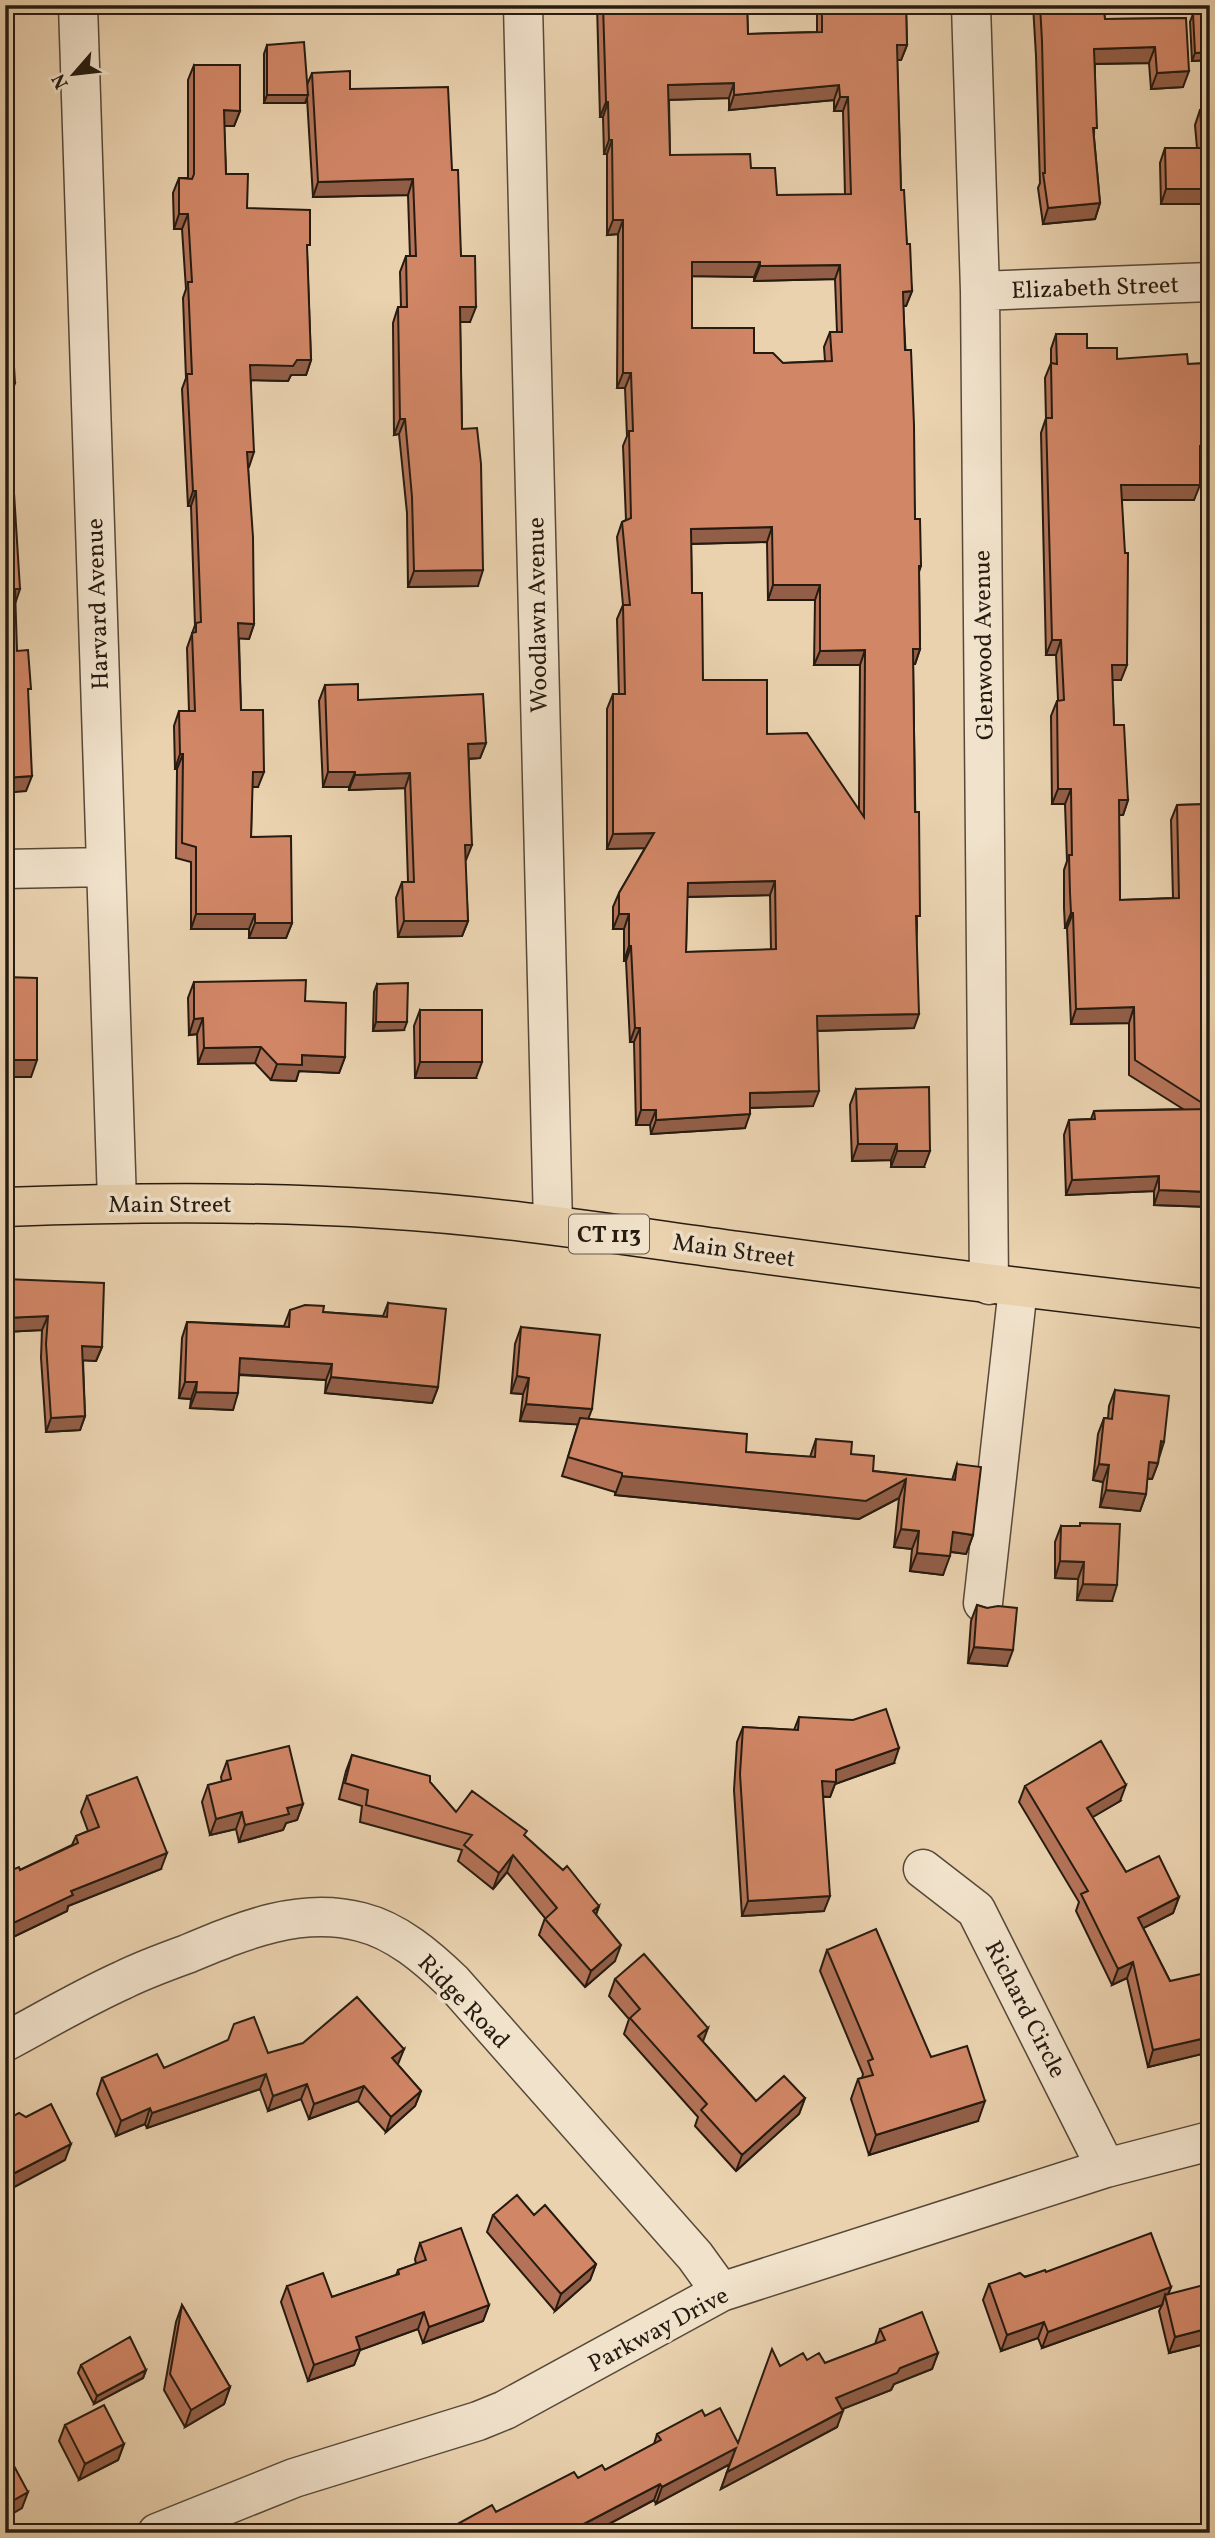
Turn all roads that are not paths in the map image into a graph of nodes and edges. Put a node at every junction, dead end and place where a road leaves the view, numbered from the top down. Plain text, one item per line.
1 (78, 5) edge
2 (523, 5) edge
3 (971, 5) edge
4 (1210, 282) edge
5 (980, 291) junction
6 (106, 867) junction
7 (5, 869) edge
8 (117, 1202) junction
9 (5, 1207) edge
10 (553, 1225) junction
11 (1004, 1287) junction
12 (1210, 1310) edge
13 (983, 1603) dead end
14 (923, 1869) dead end
15 (5, 2042) edge
16 (1210, 2141) edge
17 (1106, 2168) junction
18 (721, 2292) junction
19 (158, 2533) edge

1 - 6 street, Harvard Avenue
2 - 10 street, Woodlawn Avenue
3 - 5 street, Glenwood Avenue
4 - 5 street, Elizabeth Street
5 - 11 street, Glenwood Avenue
6 - 7 street
6 - 8 street, Harvard Avenue
8 - 9 main road, Main Street / CT 113
8 - 10 main road, Main Street / CT 113
10 - 11 main road, Main Street / CT 113
11 - 12 main road, Main Street / CT 113
11 - 13 street, Glenwood Avenue
14 - 17 street, Richard Circle
15 - 18 street, Ridge Road
16 - 17 street, Parkway Drive
17 - 18 street, Parkway Drive
18 - 19 street, Parkway Drive

